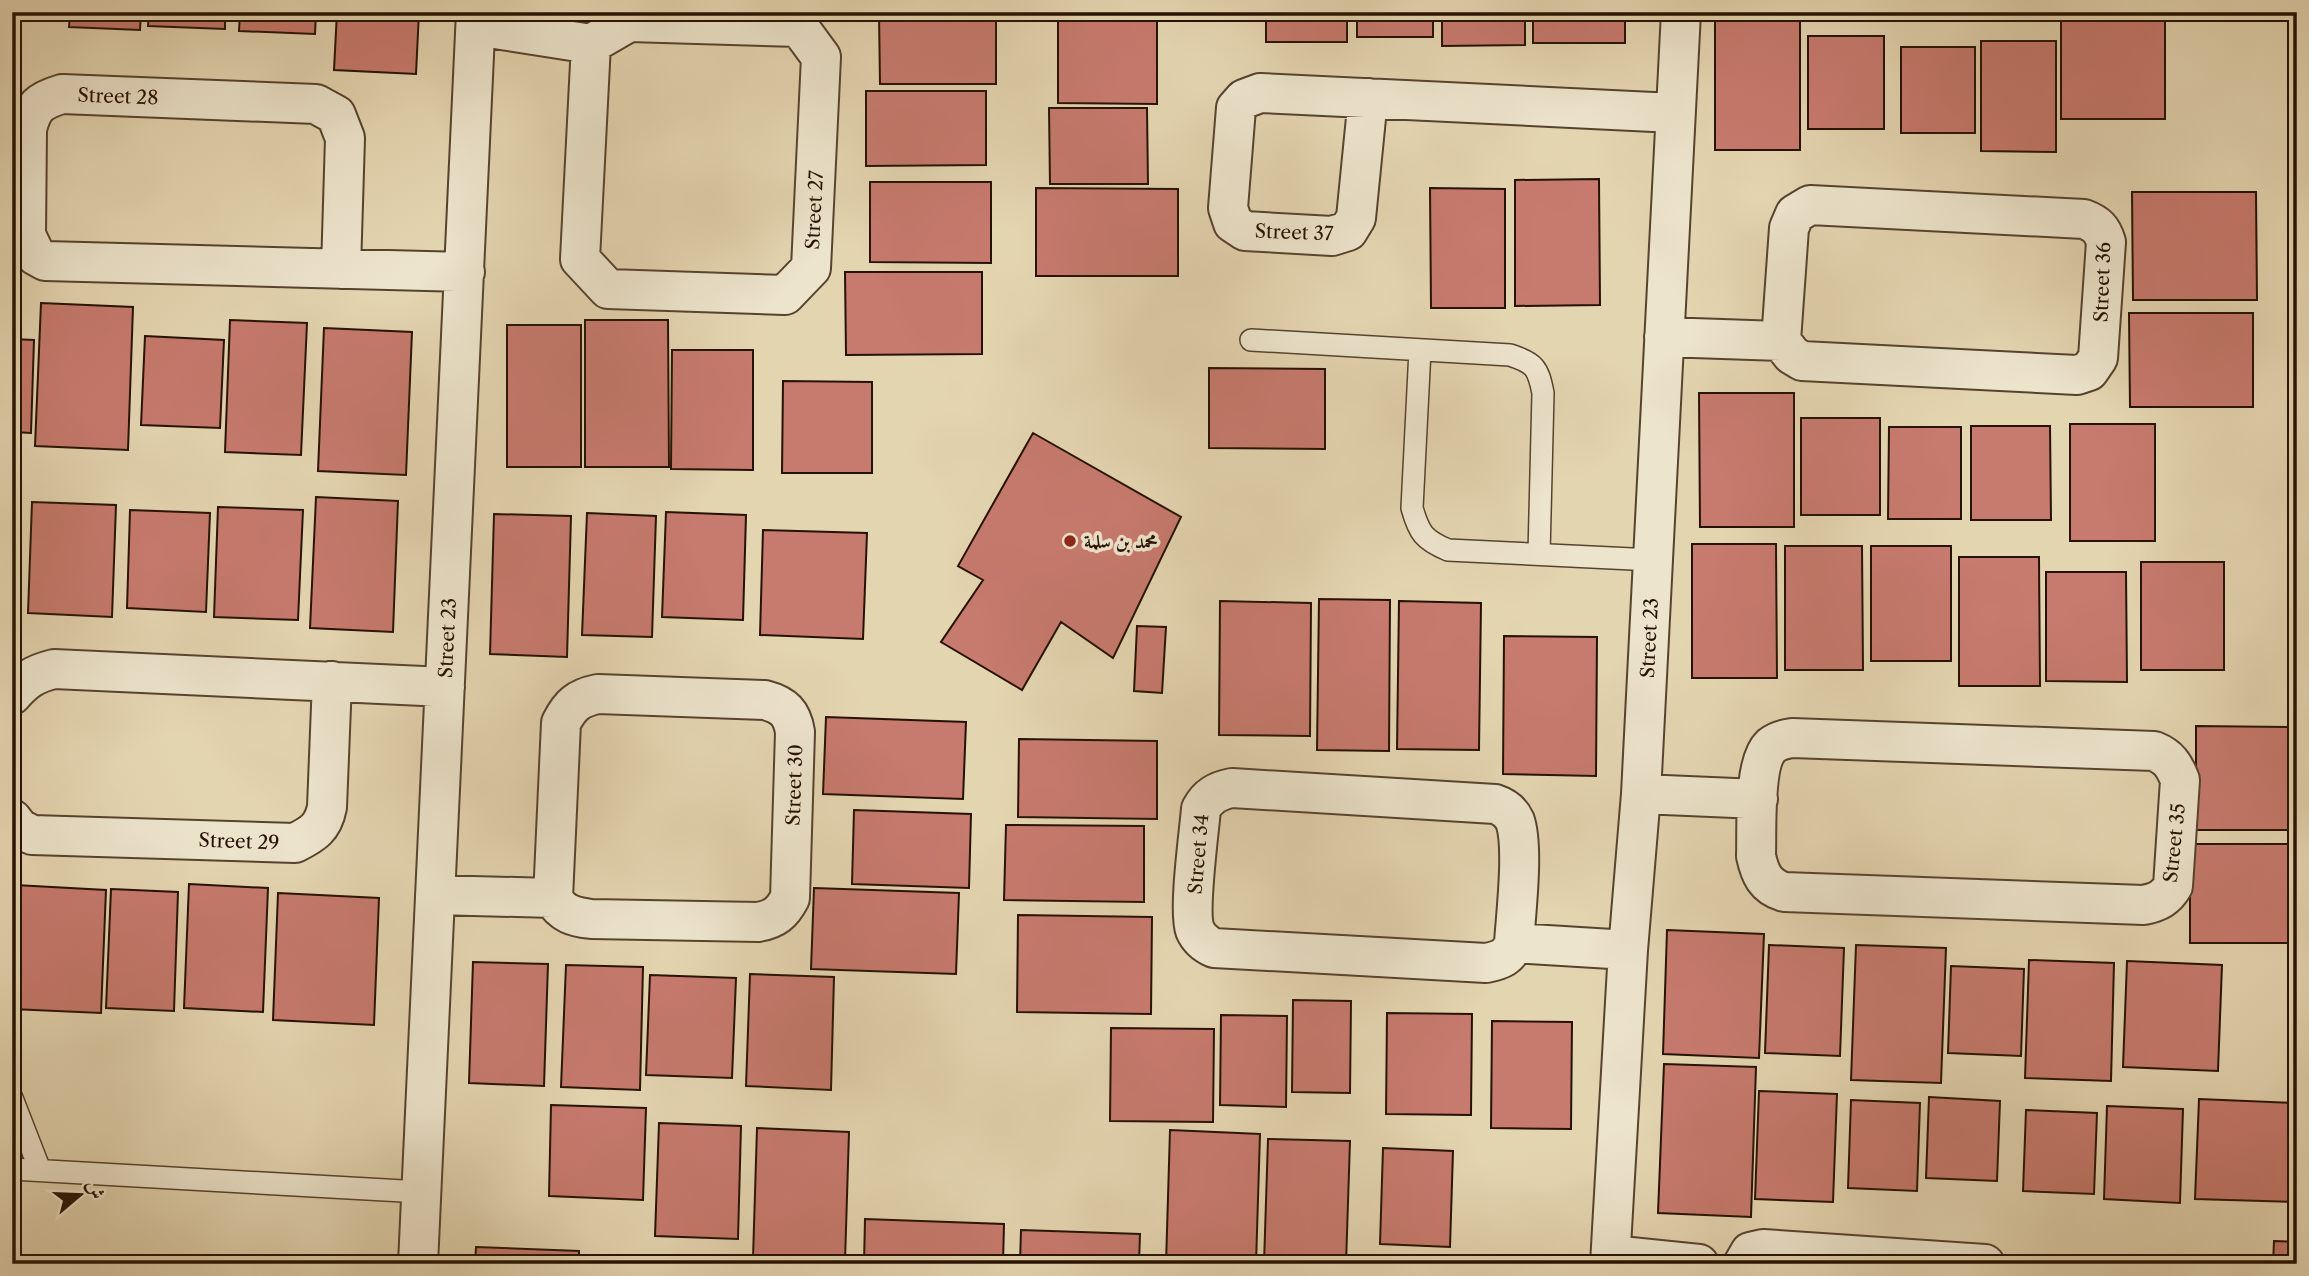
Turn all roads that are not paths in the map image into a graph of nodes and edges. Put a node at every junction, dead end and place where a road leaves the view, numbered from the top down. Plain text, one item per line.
1 (1681, 12) edge
2 (476, 19) edge
3 (591, 44) junction
4 (1368, 98) junction
5 (1674, 113) junction
6 (341, 268) junction
7 (465, 272) junction
8 (1664, 337) junction
9 (1251, 340) dead end
10 (1782, 341) junction
11 (1420, 350) junction
12 (1538, 554) junction
13 (1653, 560) junction
14 (332, 681) junction
15 (445, 687) junction
16 (12, 695) edge
17 (1641, 794) junction
18 (1758, 799) junction
19 (12, 819) edge
20 (435, 895) junction
21 (553, 898) junction
22 (1514, 943) junction
23 (1628, 950) junction
24 (12, 1098) edge
25 (12, 1169) edge
26 (40, 1170) junction
27 (421, 1192) junction
28 (1610, 1260) edge
29 (418, 1264) edge
30 (1699, 1264) edge
31 (1743, 1264) edge
32 (1986, 1264) edge

1 - 5 street, Street 23
2 - 3 street
2 - 7 street, Street 23
3 - 3 street, Street 27
4 - 4 street, Street 37
4 - 5 street, Street 37
5 - 8 street, Street 23
6 - 6 street, Street 28
6 - 7 street, Street 28
7 - 15 street, Street 23
8 - 10 street
8 - 13 street, Street 23
9 - 11 lane
10 - 10 street, Street 36
11 - 12 lane
11 - 12 lane
12 - 13 lane
13 - 17 street, Street 23
14 - 15 street
14 - 16 street
14 - 19 street, Street 29
15 - 20 street, Street 23
17 - 18 street
17 - 23 street, Street 23
18 - 18 street, Street 35
20 - 21 street
20 - 27 street, Street 23
21 - 21 street, Street 30
22 - 22 street, Street 34
22 - 23 street
23 - 28 street, Street 23
24 - 26 lane
25 - 26 lane
26 - 27 lane
27 - 29 street, Street 23
28 - 30 street
31 - 32 street

